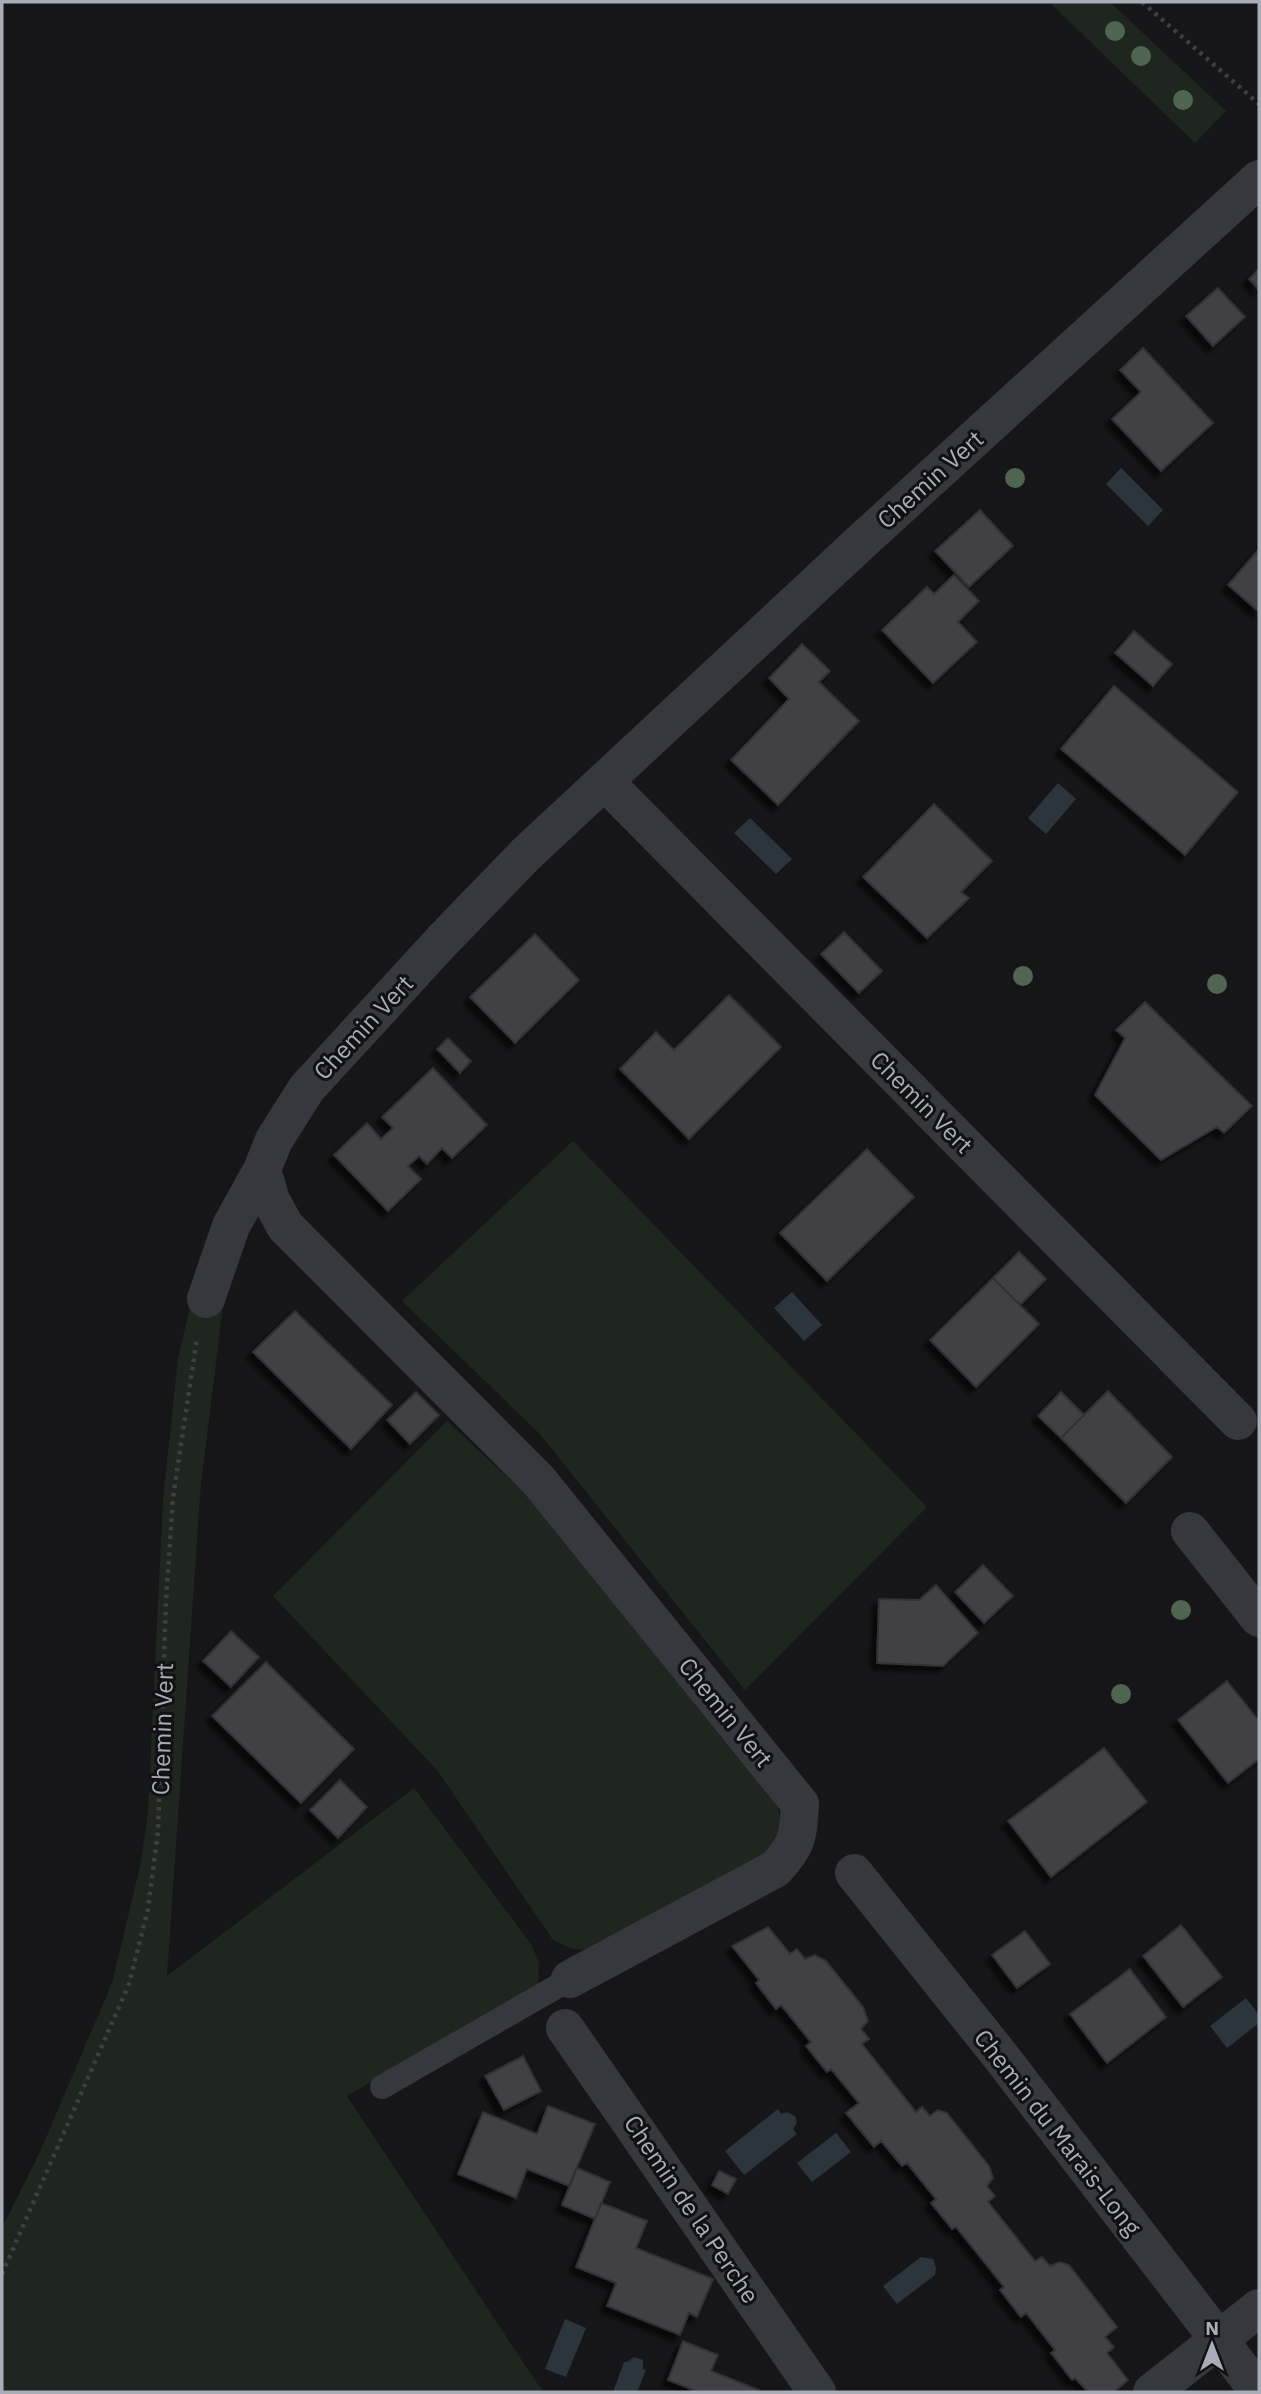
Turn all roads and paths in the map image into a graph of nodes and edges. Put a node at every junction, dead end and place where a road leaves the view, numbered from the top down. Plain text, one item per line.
1 (1142, 2) edge
2 (1259, 104) edge
3 (1259, 179) edge
4 (605, 782) junction
5 (262, 1170) junction
6 (206, 1299) joint
7 (1238, 1421) dead end
8 (1191, 1531) dead end
9 (1259, 1618) edge
10 (854, 1873) dead end
11 (570, 1979) joint
12 (565, 2028) dead end
13 (382, 2087) dead end
14 (2, 2274) edge
15 (1259, 2308) edge
16 (1217, 2341) junction
17 (817, 2392) edge
18 (1152, 2392) edge
19 (1259, 2392) edge

1 - 2 path
3 - 4 street, Chemin Vert
4 - 5 street, Chemin Vert
4 - 7 street, Chemin Vert
5 - 6 street, Chemin Vert
5 - 11 street, Chemin Vert
6 - 14 path, Chemin Vert
8 - 9 street
10 - 16 street, Chemin du Marais-Long
11 - 13 lane
12 - 17 street, Chemin de la Perche
15 - 16 street
16 - 18 street
16 - 19 street, Chemin du Marais-Long

